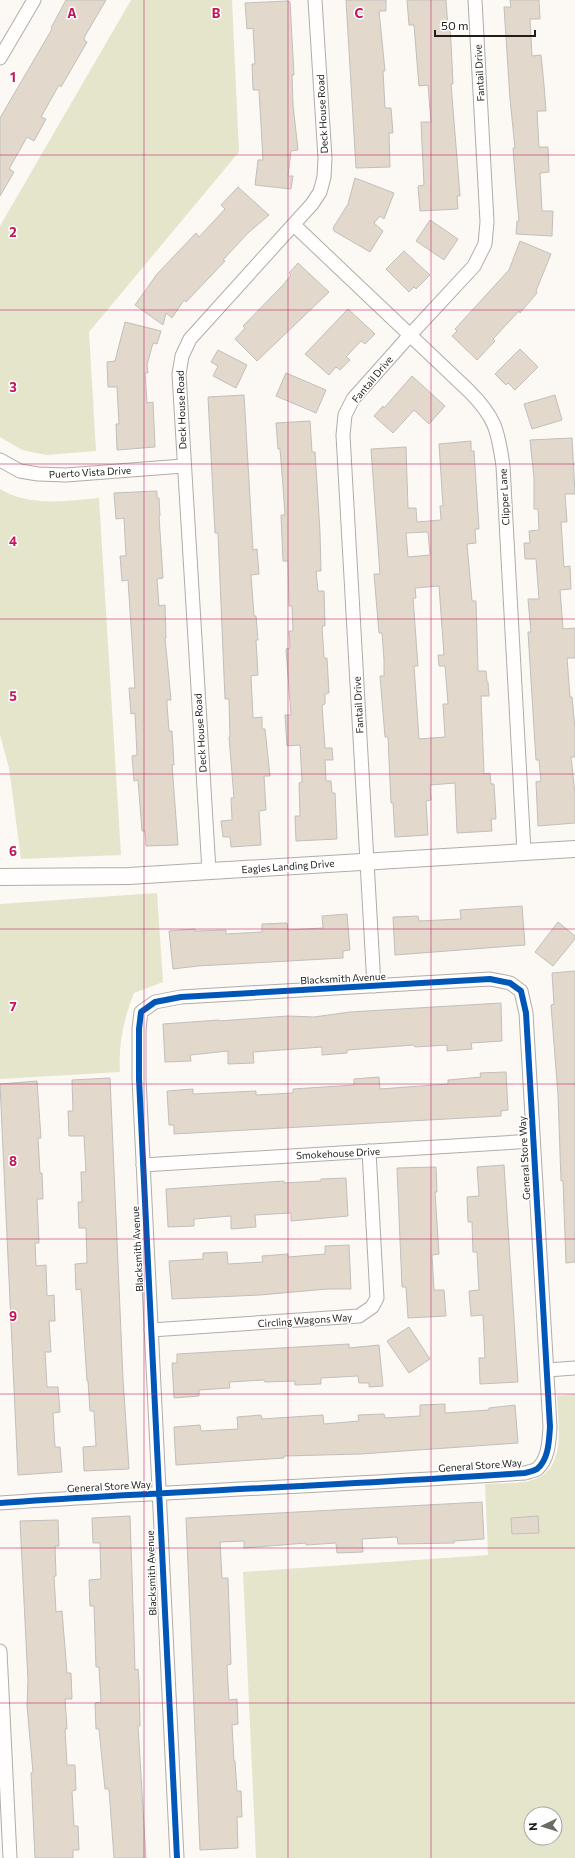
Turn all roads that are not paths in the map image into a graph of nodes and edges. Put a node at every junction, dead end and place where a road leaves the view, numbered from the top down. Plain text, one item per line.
1 (34, 0) edge
2 (315, 0) edge
3 (475, 0) edge
4 (0, 58) edge
5 (295, 226) junction
6 (410, 335) junction
7 (0, 460) edge
8 (183, 466) junction
9 (575, 849) edge
10 (524, 852) junction
11 (367, 862) junction
12 (209, 871) junction
13 (0, 876) edge
14 (510, 983) joint
15 (374, 986) junction
16 (534, 1141) junction
17 (368, 1151) junction
18 (143, 1165) junction
19 (150, 1330) junction
20 (575, 1368) edge
21 (547, 1370) junction
22 (159, 1494) junction
23 (0, 1503) edge
24 (0, 1651) edge
25 (10, 1858) edge
26 (177, 1858) edge

1 - 4 street
2 - 5 street, Deck House Road
3 - 6 street, Fantail Drive
5 - 6 street, Clipper Lane
5 - 8 street, Deck House Road
6 - 10 street, Clipper Lane
6 - 11 street, Fantail Drive
7 - 8 street, Puerto Vista Drive
8 - 12 street, Deck House Road
9 - 10 street, Eagles Landing Drive
10 - 11 street, Eagles Landing Drive
11 - 12 street, Eagles Landing Drive
11 - 15 street, Fantail Drive
12 - 13 street, Eagles Landing Drive
14 - 15 street, Blacksmith Avenue
14 - 16 street, General Store Way
15 - 18 street, Blacksmith Avenue
16 - 17 street, Smokehouse Drive
16 - 21 street, General Store Way
17 - 18 street, Smokehouse Drive
17 - 19 street, Circling Wagons Way
18 - 19 street, Blacksmith Avenue
19 - 22 street, Blacksmith Avenue
20 - 21 street
21 - 22 street, General Store Way
22 - 23 street, General Store Way
22 - 26 street, Blacksmith Avenue
24 - 25 street

